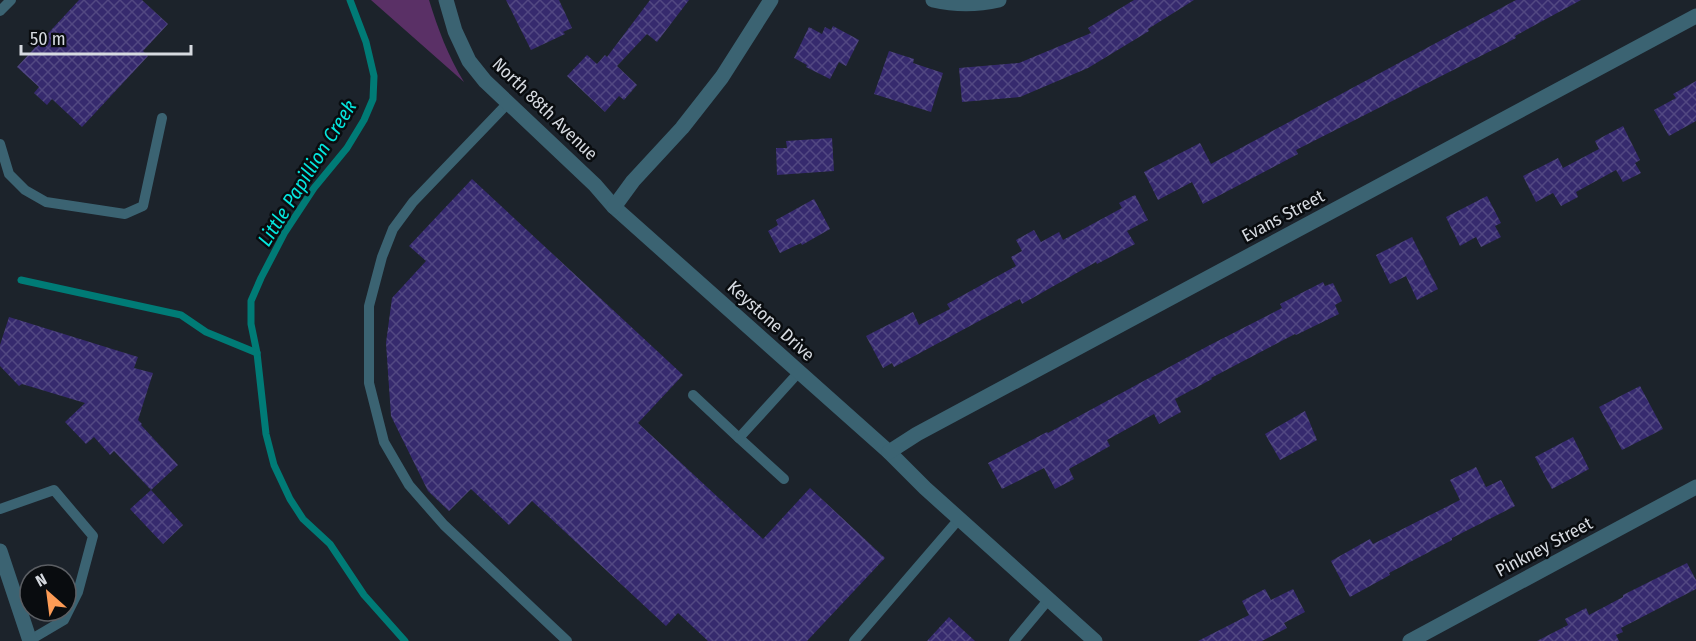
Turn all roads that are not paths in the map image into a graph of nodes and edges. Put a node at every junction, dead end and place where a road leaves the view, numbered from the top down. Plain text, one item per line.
1 (11, 0) edge
2 (446, 0) edge
3 (771, 0) edge
4 (933, 0) edge
5 (999, 0) edge
6 (0, 11) edge
7 (1696, 16) edge
8 (508, 103) junction
9 (162, 118) dead end
10 (0, 144) edge
11 (4, 176) edge
12 (614, 207) junction
13 (799, 372) junction
14 (693, 395) dead end
15 (739, 438) junction
16 (889, 452) junction
17 (784, 479) dead end
18 (1696, 487) edge
19 (0, 509) edge
20 (959, 519) junction
21 (0, 551) edge
22 (1049, 599) junction
23 (30, 641) edge
24 (567, 641) edge
25 (854, 641) edge
26 (1014, 641) edge
27 (1095, 641) edge
28 (1410, 641) edge

1 - 6 lane
2 - 8 street, North 88th Avenue
3 - 12 street
4 - 5 street
7 - 16 street, Evans Street
8 - 12 street, North 88th Avenue
8 - 24 lane
9 - 11 lane
10 - 11 lane
12 - 13 street, Keystone Drive
13 - 15 lane
13 - 16 street, Keystone Drive
14 - 15 lane
15 - 17 lane
16 - 20 street, Keystone Drive
18 - 28 street, Pinkney Street
19 - 23 lane
20 - 22 street, Keystone Drive
20 - 25 lane
21 - 23 street
22 - 26 lane
22 - 27 street, Keystone Drive

